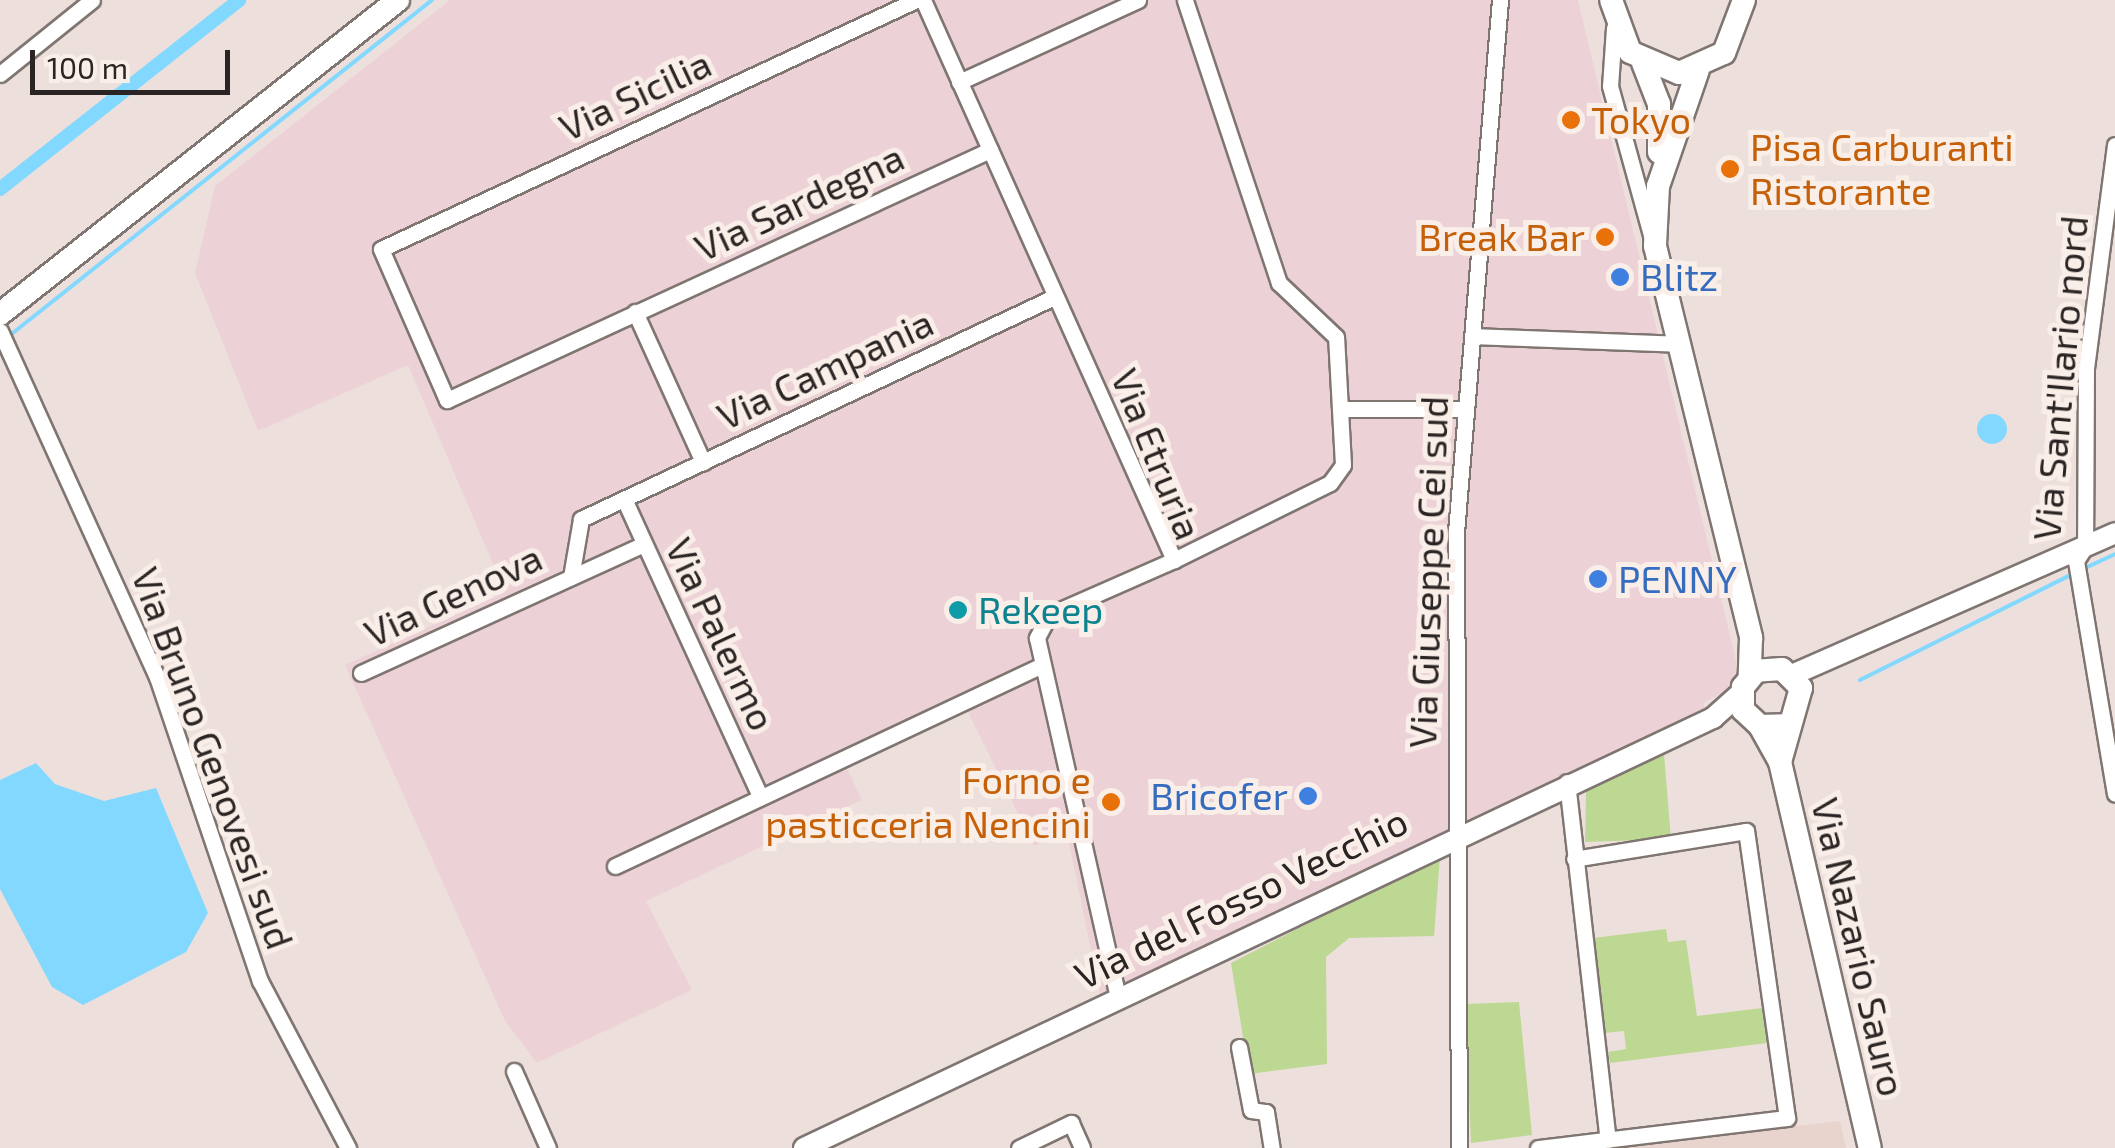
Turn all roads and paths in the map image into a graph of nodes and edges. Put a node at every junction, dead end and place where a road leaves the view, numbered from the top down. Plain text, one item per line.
1 (92, 0) edge
2 (398, 0) edge
3 (920, 0) edge
4 (1138, 0) edge
5 (1184, 0) edge
6 (1500, 0) edge
7 (1744, 0) edge
8 (1610, 1) edge
9 (1614, 28) junction
10 (1643, 63) junction
11 (1698, 70) junction
12 (0, 74) edge
13 (960, 82) junction
14 (2115, 145) edge
15 (990, 150) junction
16 (1658, 186) junction
17 (1654, 246) junction
18 (381, 249) joint
19 (1054, 297) junction
20 (635, 312) junction
21 (0, 314) edge
22 (1472, 336) junction
23 (3, 337) edge
24 (1676, 344) junction
25 (1465, 408) junction
26 (1340, 409) junction
27 (703, 462) junction
28 (624, 499) junction
29 (2115, 533) edge
30 (644, 544) junction
31 (2081, 554) junction
32 (1174, 560) junction
33 (572, 577) junction
34 (1830, 665) junction
35 (1040, 666) junction
36 (361, 673) dead end
37 (1764, 677) junction
38 (1802, 698) junction
39 (1712, 718) junction
40 (1754, 721) junction
41 (1784, 725) junction
42 (1780, 762) junction
43 (1566, 782) junction
44 (2115, 794) edge
45 (760, 796) junction
46 (1456, 833) junction
47 (1574, 859) junction
48 (615, 866) dead end
49 (1118, 996) junction
50 (1239, 1047) dead end
51 (514, 1071) dead end
52 (1608, 1140) junction
53 (348, 1148) edge
54 (548, 1148) edge
55 (804, 1148) edge
56 (1019, 1148) edge
57 (1082, 1148) edge
58 (1272, 1148) edge
59 (1459, 1148) edge
60 (1538, 1148) edge
61 (1870, 1148) edge

1 - 12 street
2 - 21 main road
3 - 13 street, Via Etruria
3 - 18 street, Via Sicilia
4 - 13 street
5 - 26 street
6 - 22 street, Via Giuseppe Cei sud
7 - 11 main road, Via Nazario Sauro
8 - 9 main road, Via Nazario Sauro
9 - 10 main road, Via Nazario Sauro
9 - 17 street, Via Nazario Sauro
10 - 11 main road
10 - 16 main road, Via Nazario Sauro
11 - 16 main road, Via Nazario Sauro
13 - 15 street, Via Etruria
14 - 31 street, Via Sant'Ilario nord
15 - 19 street, Via Etruria
15 - 20 street, Via Sardegna
16 - 17 main road, Via Nazario Sauro
17 - 24 main road, Via Nazario Sauro
18 - 20 street, Via Sardegna
19 - 27 street, Via Campania
19 - 32 street, Via Etruria
20 - 27 street
22 - 24 street
22 - 25 street, Via Giuseppe Cei sud
23 - 53 street, Via Bruno Genovesi sud
24 - 37 main road, Via Nazario Sauro
25 - 26 street
25 - 46 street, Via Giuseppe Cei sud
26 - 32 street
27 - 28 street, Via Campania
28 - 30 street, Via Palermo
28 - 33 street, Via Genova
29 - 31 street, Via del Fosso Vecchio
30 - 33 street, Via Genova
30 - 45 street, Via Palermo
31 - 34 street, Via del Fosso Vecchio
31 - 44 street, Via Sant'Ilario nord
32 - 35 street, Via Etruria
33 - 36 street, Via Genova
34 - 37 street, Via del Fosso Vecchio
34 - 38 street, Via del Fosso Vecchio
35 - 45 street
35 - 49 street, Via Etruria
37 - 38 main road, Via Nazario Sauro
37 - 39 street, Via del Fosso Vecchio
37 - 40 main road, Via Nazario Sauro
38 - 41 main road, Via Nazario Sauro
39 - 40 street, Via del Fosso Vecchio
39 - 43 street, Via del Fosso Vecchio
40 - 41 main road
40 - 42 main road, Via Nazario Sauro
41 - 42 main road, Via Nazario Sauro
42 - 61 main road, Via Nazario Sauro
43 - 46 street, Via del Fosso Vecchio
43 - 47 street
45 - 48 street
46 - 49 street, Via del Fosso Vecchio
46 - 59 street, Via Giuseppe Cei sud
47 - 52 street
47 - 52 street
49 - 55 street, Via del Fosso Vecchio
50 - 58 street
51 - 54 street
52 - 60 street
56 - 57 street

